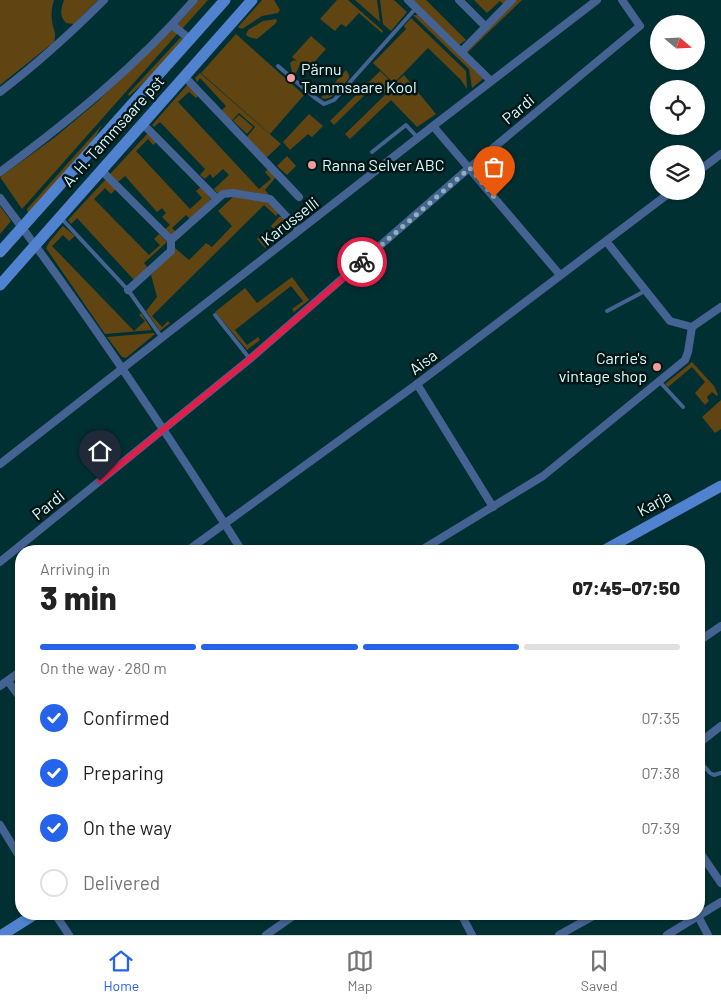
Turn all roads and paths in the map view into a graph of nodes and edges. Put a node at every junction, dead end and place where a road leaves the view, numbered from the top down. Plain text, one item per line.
1 (104, 0) edge
2 (194, 0) edge
3 (225, 0) edge
4 (252, 0) edge
5 (408, 0) edge
6 (459, 0) edge
7 (512, 0) edge
8 (597, 0) edge
9 (622, 0) edge
10 (416, 8) junction
11 (172, 25) junction
12 (486, 27) junction
13 (190, 39) junction
14 (461, 52) junction
15 (278, 66) dead end
16 (184, 76) junction
17 (491, 81) junction
18 (0, 92) edge
19 (142, 123) junction
20 (433, 126) junction
21 (418, 138) junction
22 (372, 152) dead end
23 (721, 154) edge
24 (705, 166) edge
25 (470, 168) junction
26 (101, 170) junction
27 (0, 172) edge
28 (299, 197) dead end
29 (0, 198) edge
30 (216, 198) junction
31 (660, 200) edge
32 (60, 217) junction
33 (22, 228) junction
34 (299, 230) junction
35 (172, 240) junction
36 (606, 241) junction
37 (35, 245) junction
38 (0, 252) edge
39 (560, 275) junction
40 (0, 285) edge
41 (128, 290) junction
42 (645, 291) junction
43 (721, 307) edge
44 (607, 311) dead end
45 (215, 315) dead end
46 (692, 327) junction
47 (162, 338) junction
48 (250, 359) junction
49 (122, 369) junction
50 (659, 381) junction
51 (417, 384) junction
52 (684, 407) dead end
53 (163, 430) junction
54 (0, 464) edge
55 (721, 486) edge
56 (493, 507) junction
57 (225, 524) junction
58 (21, 545) edge
59 (195, 545) edge
60 (238, 545) edge
61 (430, 545) edge
62 (614, 545) edge
63 (15, 550) edge
64 (0, 562) edge
65 (721, 626) edge
66 (705, 637) edge
67 (15, 676) edge
68 (8, 681) junction
69 (0, 686) edge
70 (15, 691) edge
71 (721, 726) edge
72 (705, 738) edge
73 (705, 767) edge
74 (721, 773) edge
75 (0, 825) edge
76 (15, 849) edge
77 (705, 862) edge
78 (721, 883) edge
79 (721, 902) edge
80 (705, 912) edge
81 (26, 920) edge
82 (59, 920) edge
83 (287, 920) edge
84 (464, 920) edge
85 (586, 920) edge
86 (692, 920) edge
87 (700, 920) edge
88 (670, 934) edge
89 (2, 935) edge
90 (68, 935) edge
91 (266, 935) edge
92 (472, 935) edge
93 (559, 935) edge
94 (708, 935) edge

1 - 18 street
2 - 11 street
3 - 13 street, A. H. Tammsaare pst
4 - 16 street, A. H. Tammsaare pst
5 - 10 street
6 - 12 street
7 - 12 street
8 - 17 street, Karusselli
9 - 25 street, Pardi
10 - 14 street
10 - 15 lane
11 - 13 street
11 - 27 street
12 - 14 street
13 - 33 street, A. H. Tammsaare pst
14 - 17 street
16 - 19 street, A. H. Tammsaare pst
16 - 28 street
17 - 20 street, Karusselli
19 - 26 street, A. H. Tammsaare pst
19 - 30 street
20 - 21 street, Karusselli
20 - 25 street
21 - 22 lane
21 - 34 street, Karusselli
23 - 24 street
25 - 39 street
25 - 48 street, Pardi
26 - 32 street, A. H. Tammsaare pst
26 - 35 street
29 - 33 street
30 - 34 street
30 - 35 street
31 - 36 street, Aisa
32 - 37 street, A. H. Tammsaare pst
32 - 41 lane
33 - 37 street
33 - 38 street, A. H. Tammsaare pst
34 - 47 street, Karusselli
35 - 41 street
36 - 39 street, Aisa
36 - 42 street
37 - 40 street, A. H. Tammsaare pst
37 - 49 street
39 - 51 street, Aisa
41 - 47 lane
42 - 44 lane
42 - 46 street
43 - 46 street
45 - 48 lane
46 - 50 street
47 - 49 street, Karusselli
48 - 53 street, Pardi
49 - 53 street
49 - 54 street, Karusselli
50 - 52 lane
50 - 56 street
51 - 56 street
51 - 57 street, Aisa
53 - 57 street
53 - 58 street, Pardi
55 - 62 street, Karja
56 - 61 street
57 - 59 street, Aisa
57 - 60 street
63 - 64 street, Pardi
65 - 66 street
67 - 68 street
68 - 69 street
68 - 70 street
71 - 72 street
73 - 74 lane
75 - 76 street
77 - 78 street
79 - 80 street
81 - 89 street
82 - 90 street
83 - 91 street
84 - 92 street
85 - 93 street
86 - 88 street
87 - 94 street

